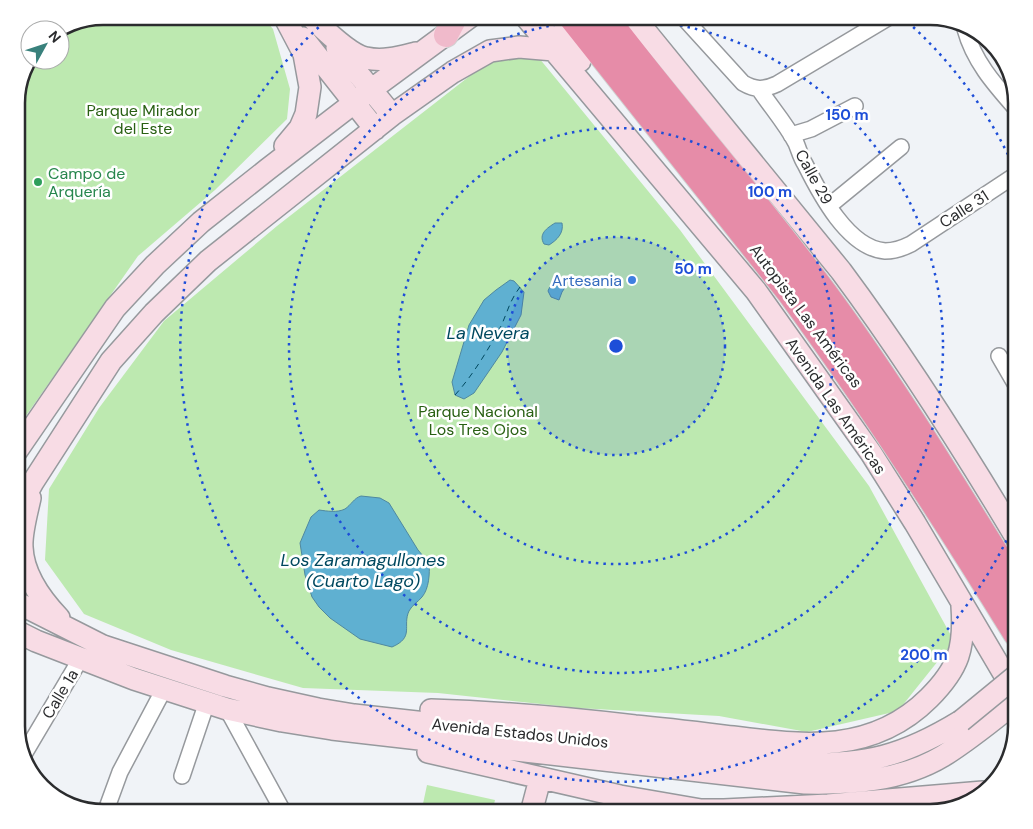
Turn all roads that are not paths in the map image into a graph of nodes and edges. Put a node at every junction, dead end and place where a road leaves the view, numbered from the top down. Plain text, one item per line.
1 (290, 25) edge
2 (292, 25) edge
3 (318, 25) edge
4 (319, 25) edge
5 (533, 25) edge
6 (554, 25) edge
7 (579, 25) edge
8 (610, 25) edge
9 (645, 25) edge
10 (690, 25) edge
11 (876, 25) edge
12 (451, 26) edge
13 (967, 35) edge
14 (554, 50) junction
15 (424, 52) junction
16 (372, 89) junction
17 (759, 89) junction
18 (1008, 99) edge
19 (354, 103) junction
20 (855, 106) dead end
21 (392, 115) junction
22 (374, 129) junction
23 (627, 136) junction
24 (791, 136) junction
25 (901, 148) dead end
26 (268, 168) junction
27 (1008, 180) edge
28 (829, 206) junction
29 (911, 244) joint
30 (1000, 356) dead end
31 (1008, 371) edge
32 (25, 439) edge
33 (33, 482) junction
34 (25, 497) edge
35 (1008, 524) edge
36 (25, 529) edge
37 (25, 566) edge
38 (1008, 575) edge
39 (961, 603) junction
40 (25, 606) edge
41 (1008, 619) edge
42 (70, 629) junction
43 (26, 640) edge
44 (81, 658) junction
45 (1008, 681) edge
46 (1008, 682) edge
47 (164, 689) junction
48 (207, 702) junction
49 (1008, 708) edge
50 (227, 709) junction
51 (318, 709) junction
52 (332, 729) junction
53 (28, 747) edge
54 (653, 757) junction
55 (620, 763) junction
56 (182, 776) dead end
57 (540, 779) junction
58 (970, 793) edge
59 (108, 804) edge
60 (279, 804) edge
61 (533, 804) edge
62 (622, 804) edge
63 (840, 804) edge

1 - 26 street
2 - 19 street
3 - 16 street
4 - 15 street
5 - 14 street
6 - 23 street
7 - 41 highway, Autopista Las Américas
8 - 38 highway, Autopista Las Américas
9 - 35 street
10 - 17 street
11 - 17 street
12 - 15 street
13 - 18 street
14 - 21 street
14 - 23 street
15 - 16 street
16 - 19 street
16 - 21 street
17 - 24 street, Calle 29
19 - 22 street
19 - 26 street
20 - 24 street
21 - 22 street
22 - 33 street
23 - 39 street, Avenida Las Américas
24 - 28 street, Calle 29
25 - 28 street
26 - 32 street
27 - 29 street, Calle 31
28 - 29 street, Calle 29
30 - 31 street
33 - 34 street
33 - 36 street
37 - 42 street
39 - 45 street, Avenida Las Américas
39 - 51 street
40 - 42 street, Avenida Estados Unidos
42 - 51 street, Avenida Estados Unidos
43 - 44 street, Avenida Estados Unidos
44 - 47 street, Avenida Estados Unidos
44 - 53 street, Calle 1a
46 - 54 street, Avenida Estados Unidos, bridge
47 - 48 street, Avenida Estados Unidos
47 - 59 street
48 - 50 street, Avenida Estados Unidos
48 - 56 street
49 - 54 street, Avenida Estados Unidos
50 - 52 street, Avenida Estados Unidos
50 - 60 street
51 - 54 street, Avenida Estados Unidos
52 - 55 street, Avenida Estados Unidos
52 - 57 street
54 - 55 street, Avenida Estados Unidos
55 - 57 street
57 - 61 street
57 - 62 street
58 - 63 street

